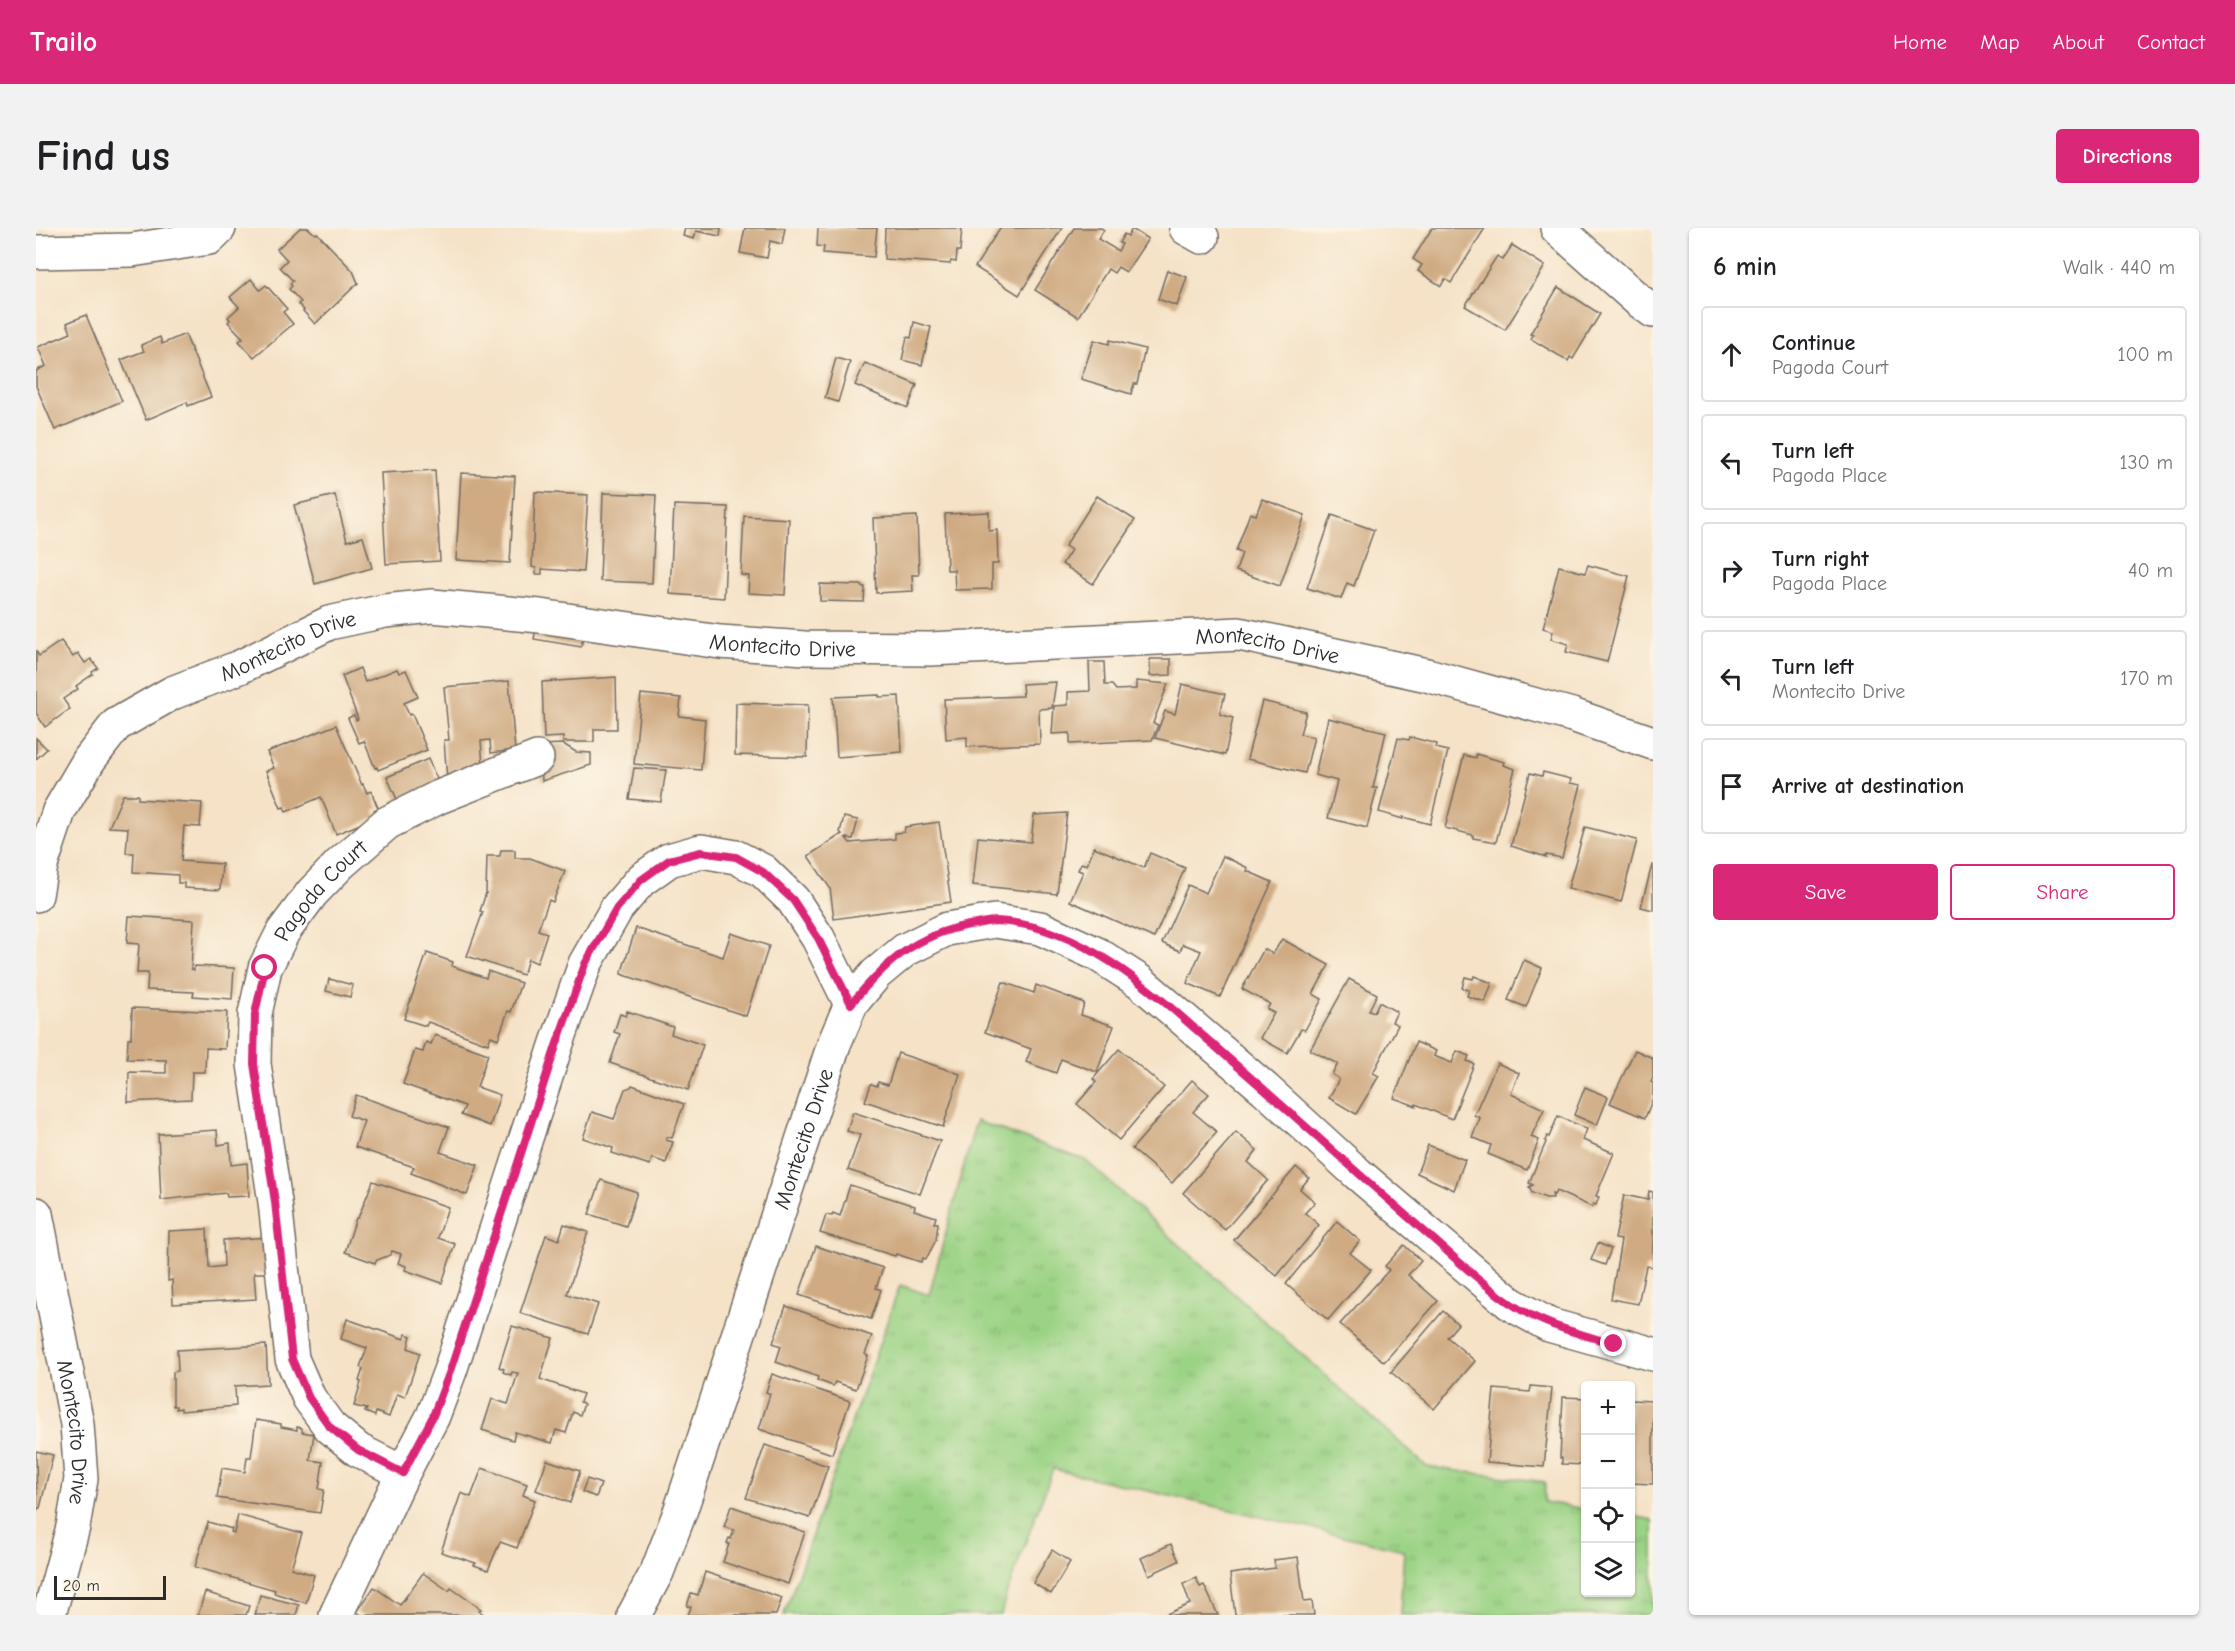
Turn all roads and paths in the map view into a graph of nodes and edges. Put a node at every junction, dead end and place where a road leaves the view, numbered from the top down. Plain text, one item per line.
1 (219, 228) edge
2 (1557, 228) edge
3 (36, 252) edge
4 (1653, 311) edge
5 (1653, 743) edge
6 (537, 758) dead end
7 (36, 895) edge
8 (851, 1004) junction
9 (36, 1214) edge
10 (1653, 1354) edge
11 (403, 1473) junction
12 (49, 1615) edge
13 (336, 1615) edge
14 (634, 1615) edge

1 - 3 street
2 - 4 street
5 - 7 street, Montecito Drive
6 - 11 street, Pagoda Court
8 - 10 street, Montecito Drive
8 - 11 street
8 - 14 street, Montecito Drive
9 - 12 street, Montecito Drive
11 - 13 street

